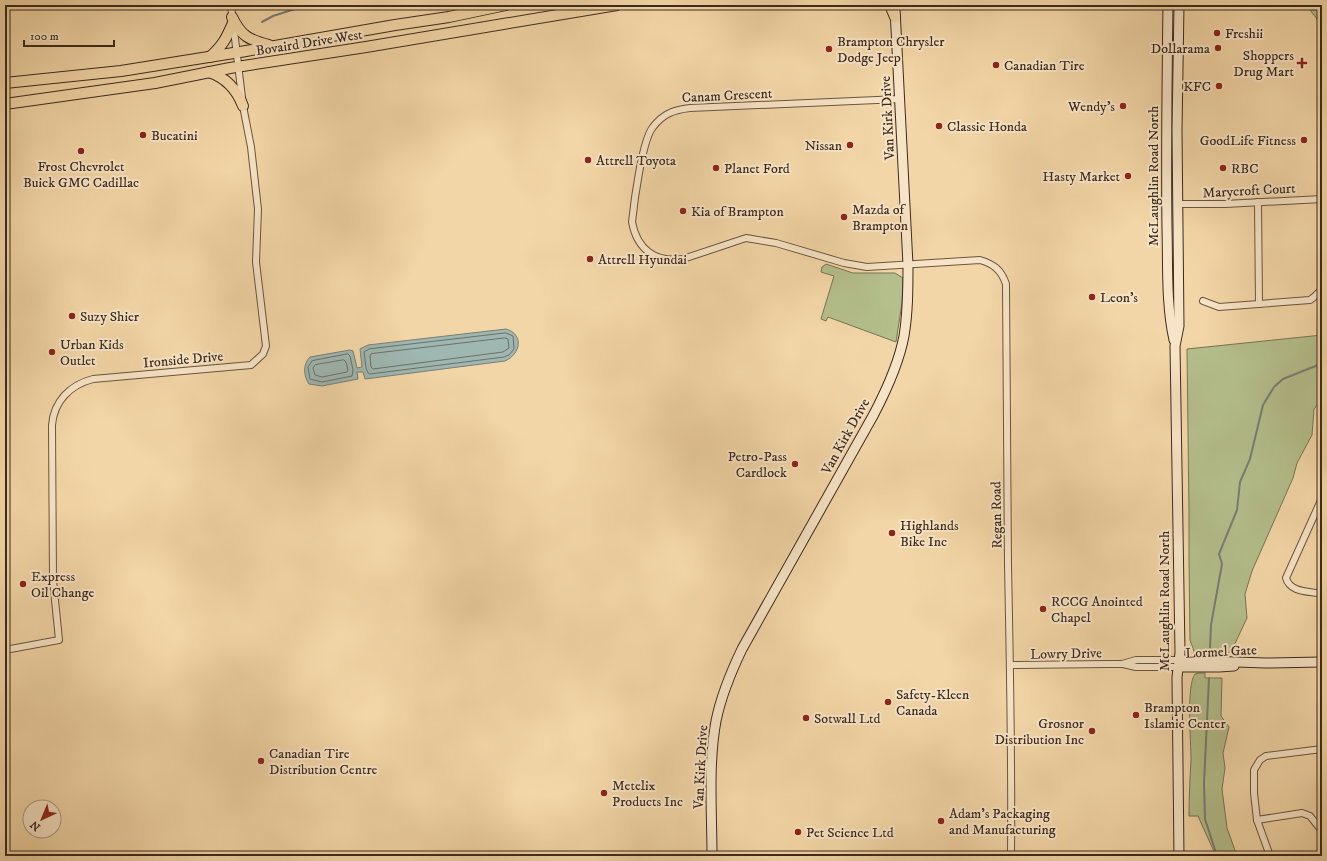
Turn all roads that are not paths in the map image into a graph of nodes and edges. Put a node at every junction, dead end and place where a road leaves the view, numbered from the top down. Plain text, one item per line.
1 (231, 5) edge
2 (506, 5) edge
3 (617, 5) edge
4 (890, 5) edge
5 (894, 5) edge
6 (1168, 5) edge
7 (1179, 5) edge
8 (895, 17) junction
9 (233, 20) junction
10 (273, 46) junction
11 (237, 53) junction
12 (210, 57) junction
13 (238, 67) junction
14 (209, 72) junction
15 (5, 82) edge
16 (1167, 89) junction
17 (900, 99) junction
18 (5, 104) edge
19 (1177, 104) junction
20 (244, 106) junction
21 (1322, 199) edge
22 (1258, 202) junction
23 (1177, 204) junction
24 (908, 265) junction
25 (1322, 289) edge
26 (1203, 302) dead end
27 (1259, 304) junction
28 (1176, 346) junction
29 (1322, 498) edge
30 (1322, 594) edge
31 (5, 650) edge
32 (1322, 662) edge
33 (1179, 664) junction
34 (1010, 665) junction
35 (1322, 749) edge
36 (1257, 820) junction
37 (1322, 831) edge
38 (712, 856) edge
39 (1011, 856) edge
40 (1179, 856) edge
41 (1270, 856) edge

1 - 9 street, Ironside Drive
2 - 10 main road, Bovaird Drive West
3 - 13 main road, Bovaird Drive West
4 - 8 main road
5 - 8 main road, Van Kirk Drive
6 - 16 main road, McLaughlin Road North
7 - 19 main road, McLaughlin Road North
8 - 17 main road, Van Kirk Drive
9 - 10 main road
9 - 11 street, Ironside Drive
9 - 12 main road
10 - 11 main road, Bovaird Drive West
11 - 12 main road, Bovaird Drive West
11 - 13 street, Ironside Drive
12 - 15 main road, Bovaird Drive West
13 - 14 main road, Bovaird Drive West
13 - 20 street, Ironside Drive
14 - 18 main road, Bovaird Drive West
14 - 20 main road
16 - 19 main road
16 - 28 main road, McLaughlin Road North
17 - 24 main road, Van Kirk Drive
17 - 24 street, Canam Crescent
19 - 23 main road, McLaughlin Road North
20 - 31 street, Ironside Drive
21 - 22 street, Marycroft Court
22 - 23 street, Marycroft Court
22 - 27 street
23 - 28 main road, McLaughlin Road North
24 - 34 street, Regan Road
24 - 38 main road, Van Kirk Drive
25 - 27 street
26 - 27 street
28 - 33 main road, McLaughlin Road North
29 - 30 street
32 - 33 main road, Lormel Gate
33 - 34 street, Lowry Drive
33 - 40 main road, McLaughlin Road North
34 - 39 street, Regan Road
35 - 36 street
36 - 37 street
36 - 41 street

